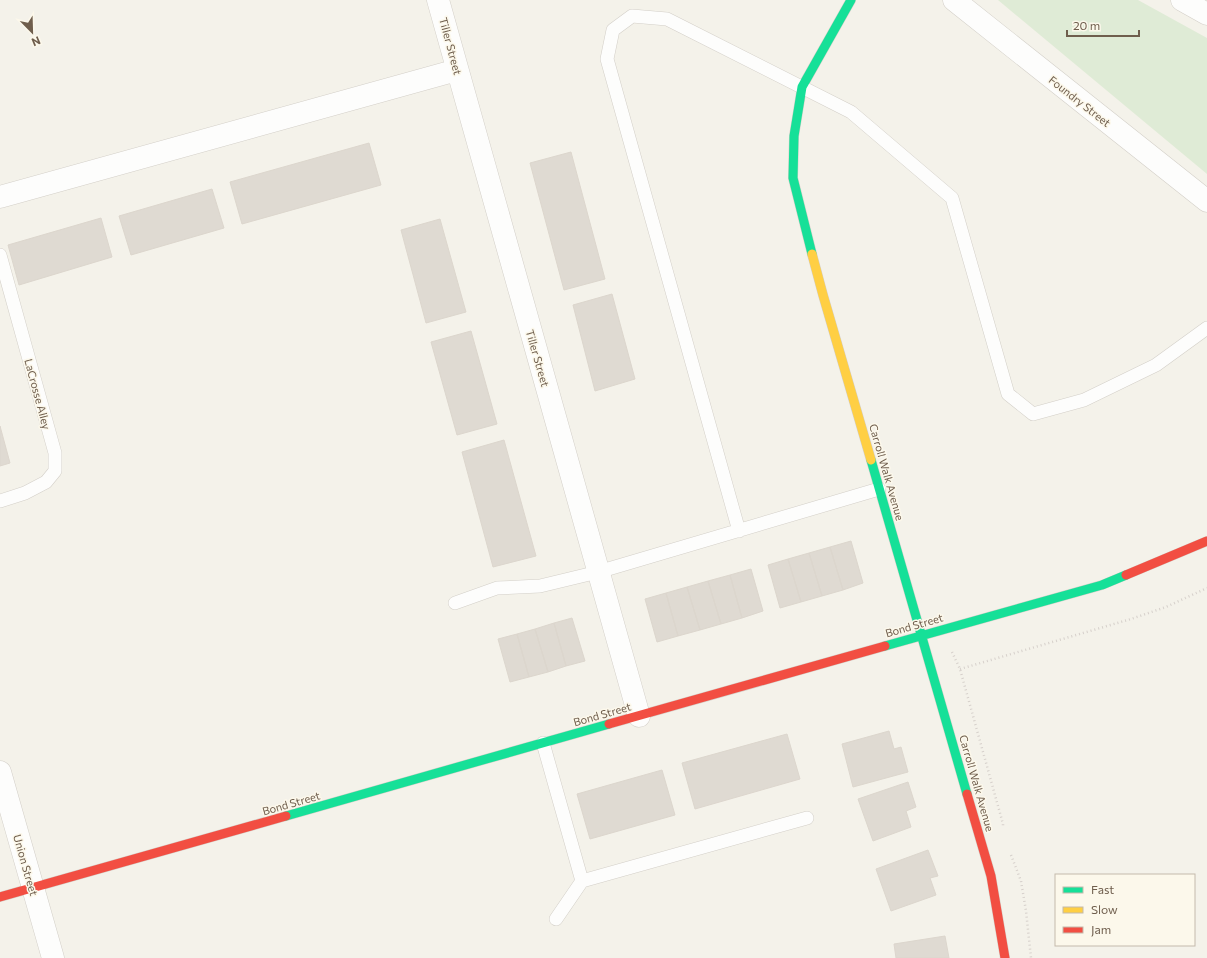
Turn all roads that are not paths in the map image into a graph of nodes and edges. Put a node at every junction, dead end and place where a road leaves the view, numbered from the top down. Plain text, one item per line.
1 (438, 0) edge
2 (851, 0) edge
3 (954, 0) edge
4 (1182, 0) edge
5 (1207, 14) edge
6 (457, 70) junction
7 (802, 87) junction
8 (0, 198) edge
9 (1207, 201) edge
10 (0, 255) edge
11 (1207, 328) edge
12 (879, 490) junction
13 (0, 501) edge
14 (739, 531) junction
15 (1207, 541) edge
16 (598, 572) junction
17 (455, 603) dead end
18 (921, 636) junction
19 (639, 716) junction
20 (543, 743) junction
21 (0, 772) edge
22 (807, 818) dead end
23 (582, 881) junction
24 (33, 888) junction
25 (0, 897) edge
26 (556, 919) dead end
27 (53, 958) edge
28 (1005, 958) edge

1 - 6 street, Tiller Street
2 - 7 street, Carroll Walk Avenue
3 - 9 street, Foundry Street
4 - 5 street
6 - 8 street
6 - 16 street, Tiller Street
7 - 11 lane
7 - 12 street, Carroll Walk Avenue
7 - 14 lane
10 - 13 lane, LaCrosse Alley
12 - 14 lane
12 - 18 street, Carroll Walk Avenue
14 - 16 lane
15 - 18 street, Bond Street
16 - 17 lane
16 - 19 street, Tiller Street
18 - 19 street, Bond Street
18 - 28 street, Carroll Walk Avenue
19 - 20 street, Bond Street
20 - 23 lane
20 - 24 street, Bond Street
21 - 24 street, Union Street
22 - 23 lane
23 - 26 lane
24 - 25 street, Bond Street
24 - 27 street, Union Street

